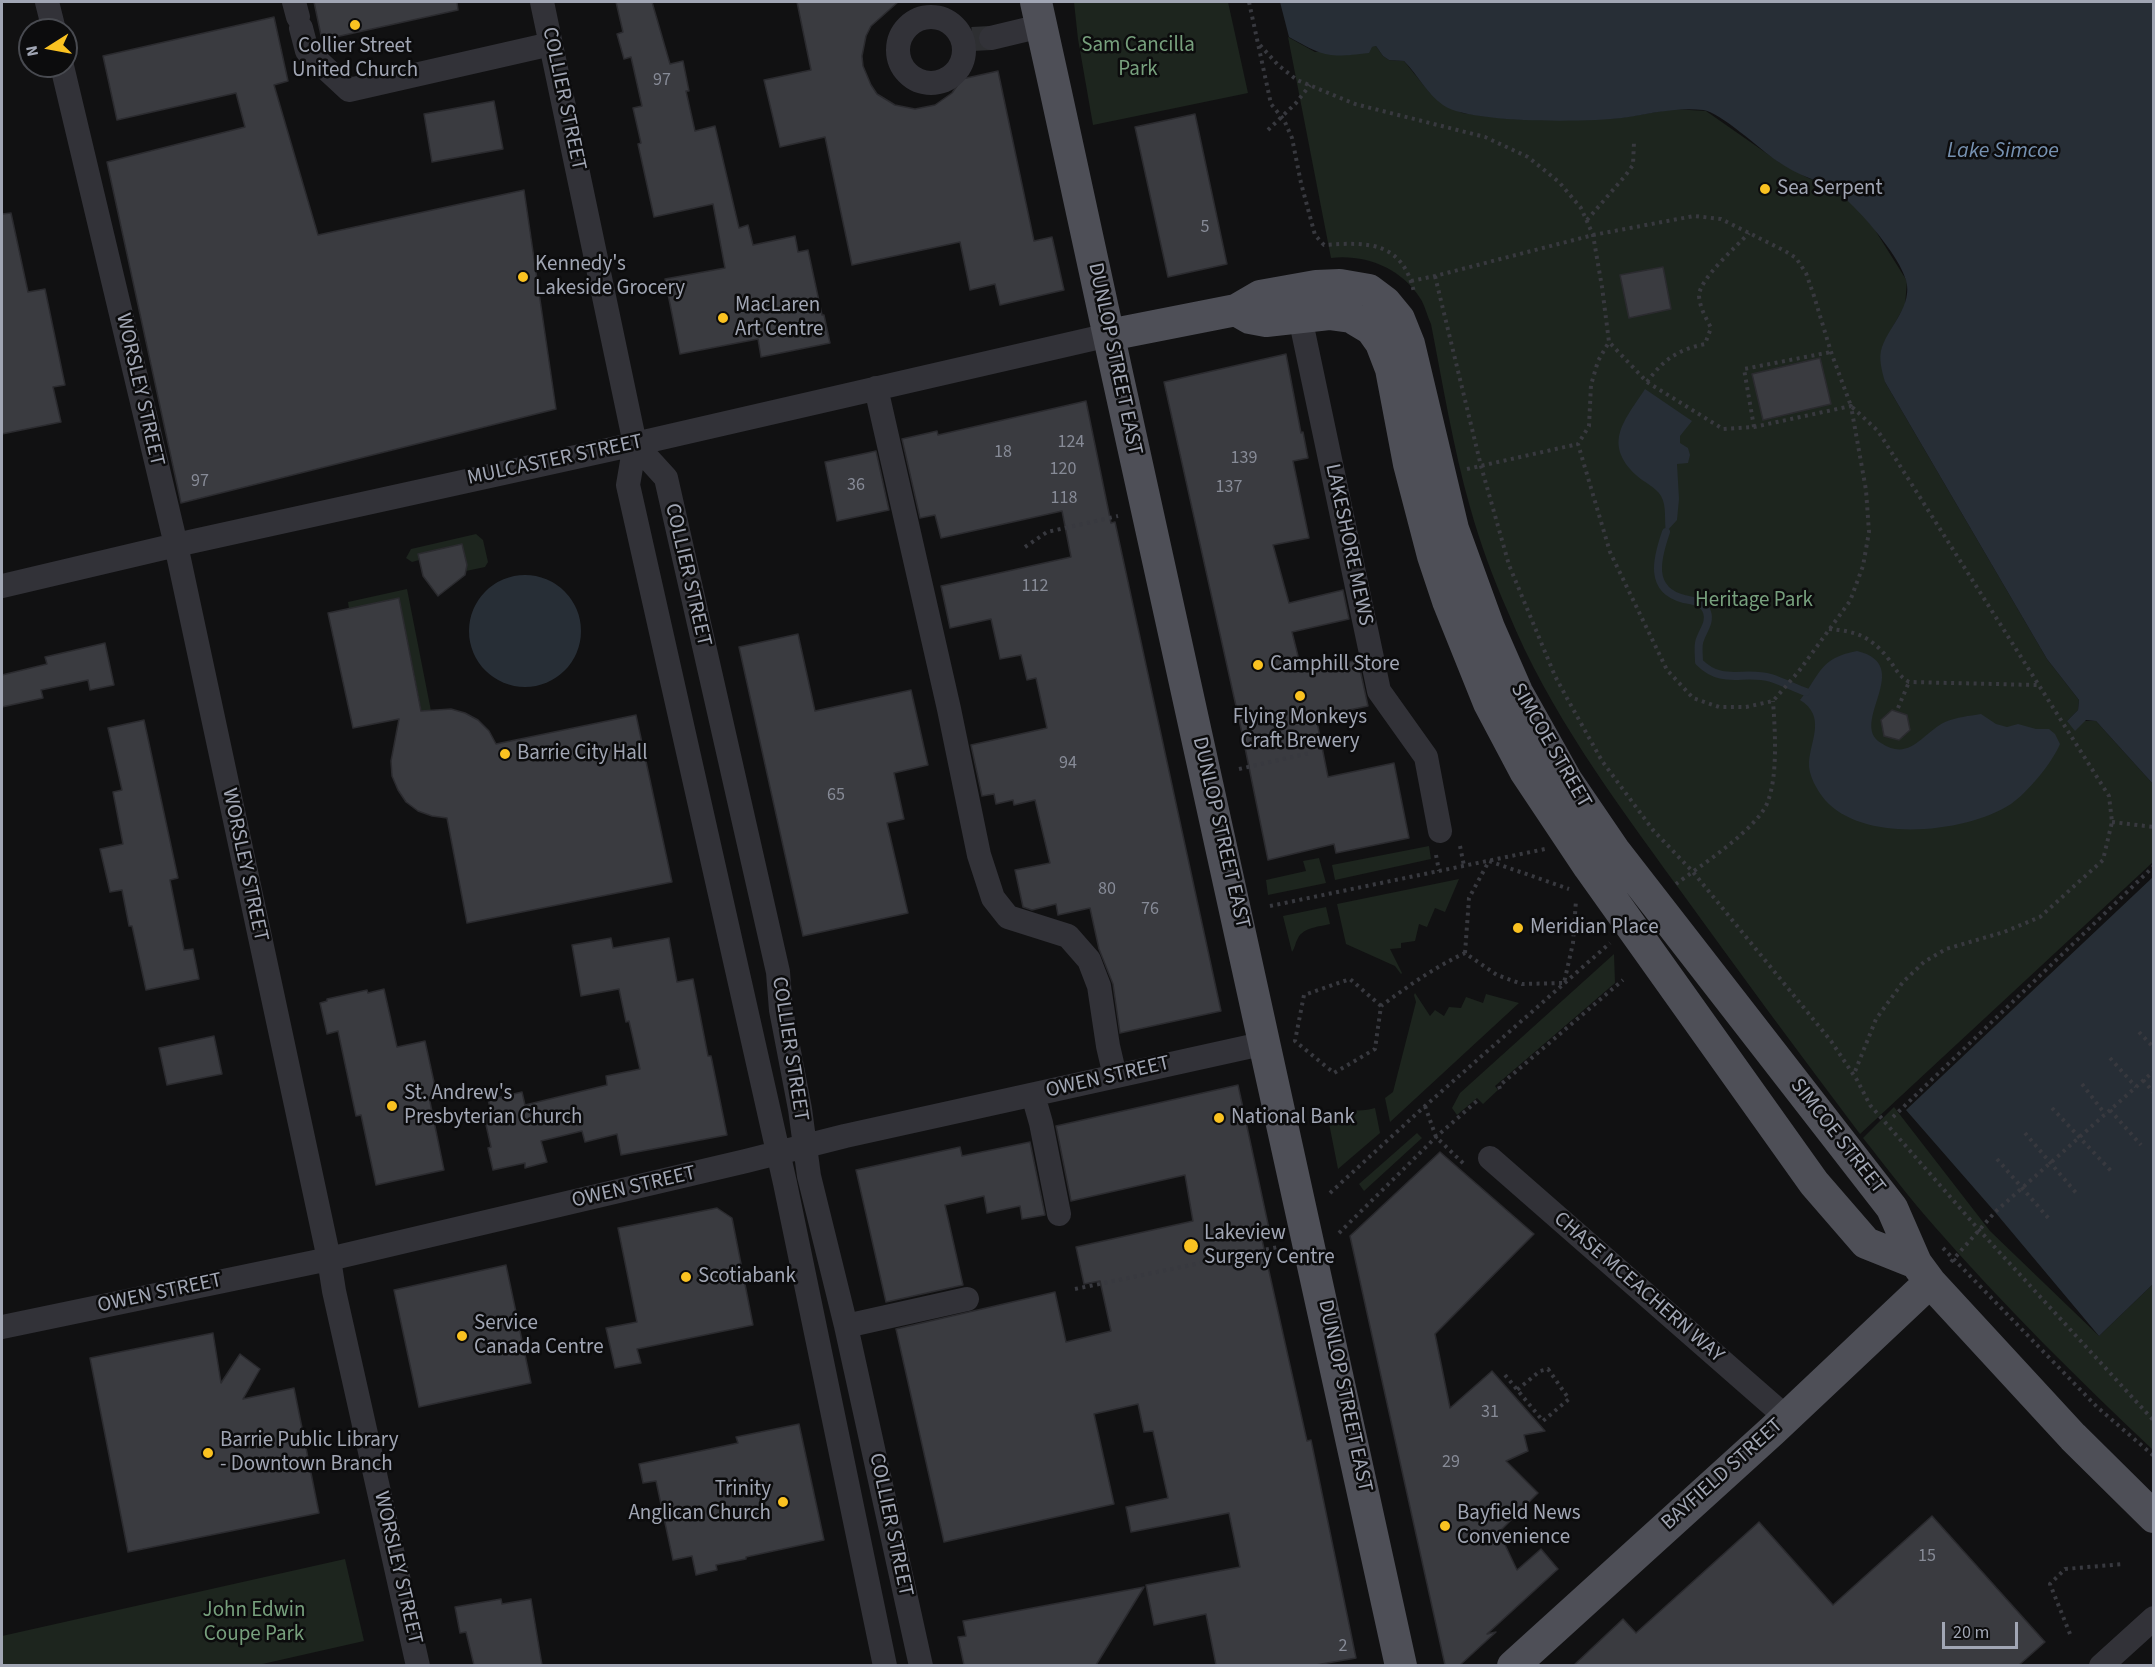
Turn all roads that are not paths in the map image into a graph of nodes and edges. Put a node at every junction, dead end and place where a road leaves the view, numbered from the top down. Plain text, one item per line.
1 (47, 2) edge
2 (542, 2) edge
3 (1039, 14) edge
4 (298, 16) edge
5 (51, 18) edge
6 (975, 39) tunnel mouth
7 (551, 44) junction
8 (65, 78) edge
9 (1236, 310) junction
10 (1300, 317) junction
11 (1109, 334) junction
12 (876, 388) junction
13 (635, 444) junction
14 (176, 545) junction
15 (2, 586) edge
16 (1440, 831) dead end
17 (1266, 1043) junction
18 (1115, 1076) junction
19 (1033, 1095) junction
20 (804, 1145) junction
21 (777, 1152) junction
22 (1490, 1158) road end
23 (1059, 1214) dead end
24 (329, 1259) junction
25 (1923, 1273) junction
26 (967, 1299) dead end
27 (846, 1326) junction
28 (2, 1327) edge
29 (1786, 1418) junction
30 (2154, 1517) edge
31 (2154, 1618) edge
32 (418, 1665) edge
33 (885, 1665) edge
34 (921, 1665) edge
35 (1401, 1665) edge
36 (1513, 1665) edge
37 (2101, 1665) edge

1 - 5 street
2 - 7 street, COLLIER STREET
3 - 6 street
3 - 11 main road, DUNLOP STREET EAST
4 - 7 street
7 - 13 street, COLLIER STREET
8 - 14 street, WORSLEY STREET
9 - 10 main road, SIMCOE STREET
9 - 11 main road
9 - 25 main road, SIMCOE STREET
10 - 16 street, LAKESHORE MEWS
10 - 25 main road, SIMCOE STREET
11 - 12 street, MULCASTER STREET
11 - 17 main road, DUNLOP STREET EAST
12 - 13 street, MULCASTER STREET
12 - 18 street
13 - 14 street, MULCASTER STREET
13 - 20 street, COLLIER STREET
13 - 21 street, COLLIER STREET
14 - 15 street, MULCASTER STREET
14 - 24 street, WORSLEY STREET
17 - 18 street, OWEN STREET
17 - 35 main road, DUNLOP STREET EAST
18 - 19 street, OWEN STREET
19 - 20 street, OWEN STREET
19 - 23 street
20 - 21 street, OWEN STREET
20 - 27 street, COLLIER STREET
21 - 24 street, OWEN STREET
21 - 33 street, COLLIER STREET
22 - 29 street, CHASE MCEACHERN WAY
24 - 28 street, OWEN STREET
24 - 32 street, WORSLEY STREET
25 - 29 main road, BAYFIELD STREET
25 - 30 main road, SIMCOE STREET
26 - 27 street
27 - 34 street, COLLIER STREET
29 - 36 main road, BAYFIELD STREET
31 - 37 street

